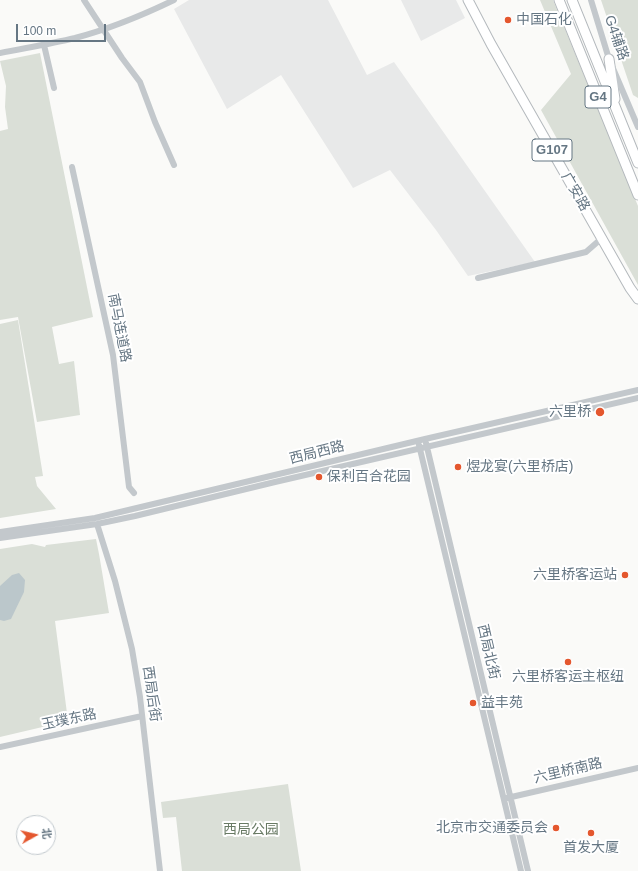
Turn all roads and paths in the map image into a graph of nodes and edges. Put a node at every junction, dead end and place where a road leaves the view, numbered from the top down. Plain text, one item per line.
1 (84, 0) edge
2 (174, 0) edge
3 (468, 0) edge
4 (559, 0) edge
5 (572, 0) edge
6 (591, 0) edge
7 (103, 30) junction
8 (44, 45) junction
9 (0, 53) edge
10 (609, 59) junction
11 (54, 88) dead end
12 (635, 111) edge
13 (618, 114) junction
14 (638, 127) edge
15 (638, 163) edge
16 (174, 165) dead end
17 (72, 167) dead end
18 (638, 195) edge
19 (602, 238) junction
20 (478, 278) dead end
21 (638, 299) edge
22 (638, 390) edge
23 (638, 398) edge
24 (425, 439) junction
25 (418, 441) junction
26 (427, 446) junction
27 (419, 448) junction
28 (134, 493) dead end
29 (97, 524) junction
30 (0, 532) edge
31 (0, 538) edge
32 (142, 716) junction
33 (0, 747) edge
34 (638, 768) edge
35 (507, 798) junction
36 (160, 871) edge
37 (522, 871) edge
38 (528, 871) edge

1 - 7 street
2 - 7 street
3 - 19 highway, 广安路 / G107
4 - 18 highway, G4
5 - 13 highway, G4
6 - 10 street, G4辅路
7 - 8 street
7 - 16 street
8 - 9 street
8 - 11 street
10 - 12 street, G4辅路
10 - 13 highway
12 - 14 street, G4辅路
13 - 15 highway, G4
17 - 28 street, 南马连道路
19 - 20 street
19 - 21 highway, 广安路 / G107
22 - 24 street, 西局西路
23 - 26 street, 西局西路
24 - 25 street, 西局西路
24 - 26 street, 西局北街
25 - 27 street, 西局北街
25 - 30 street, 西局西路
26 - 27 street, 西局西路
26 - 35 street, 西局北街
27 - 29 street, 西局西路
27 - 35 street, 西局北街
29 - 31 street, 西局西路
29 - 32 street, 西局后街
32 - 33 street, 玉璞东路
32 - 36 street, 西局后街
34 - 35 street, 六里桥南路
35 - 37 street, 西局北街
35 - 38 street, 西局北街

